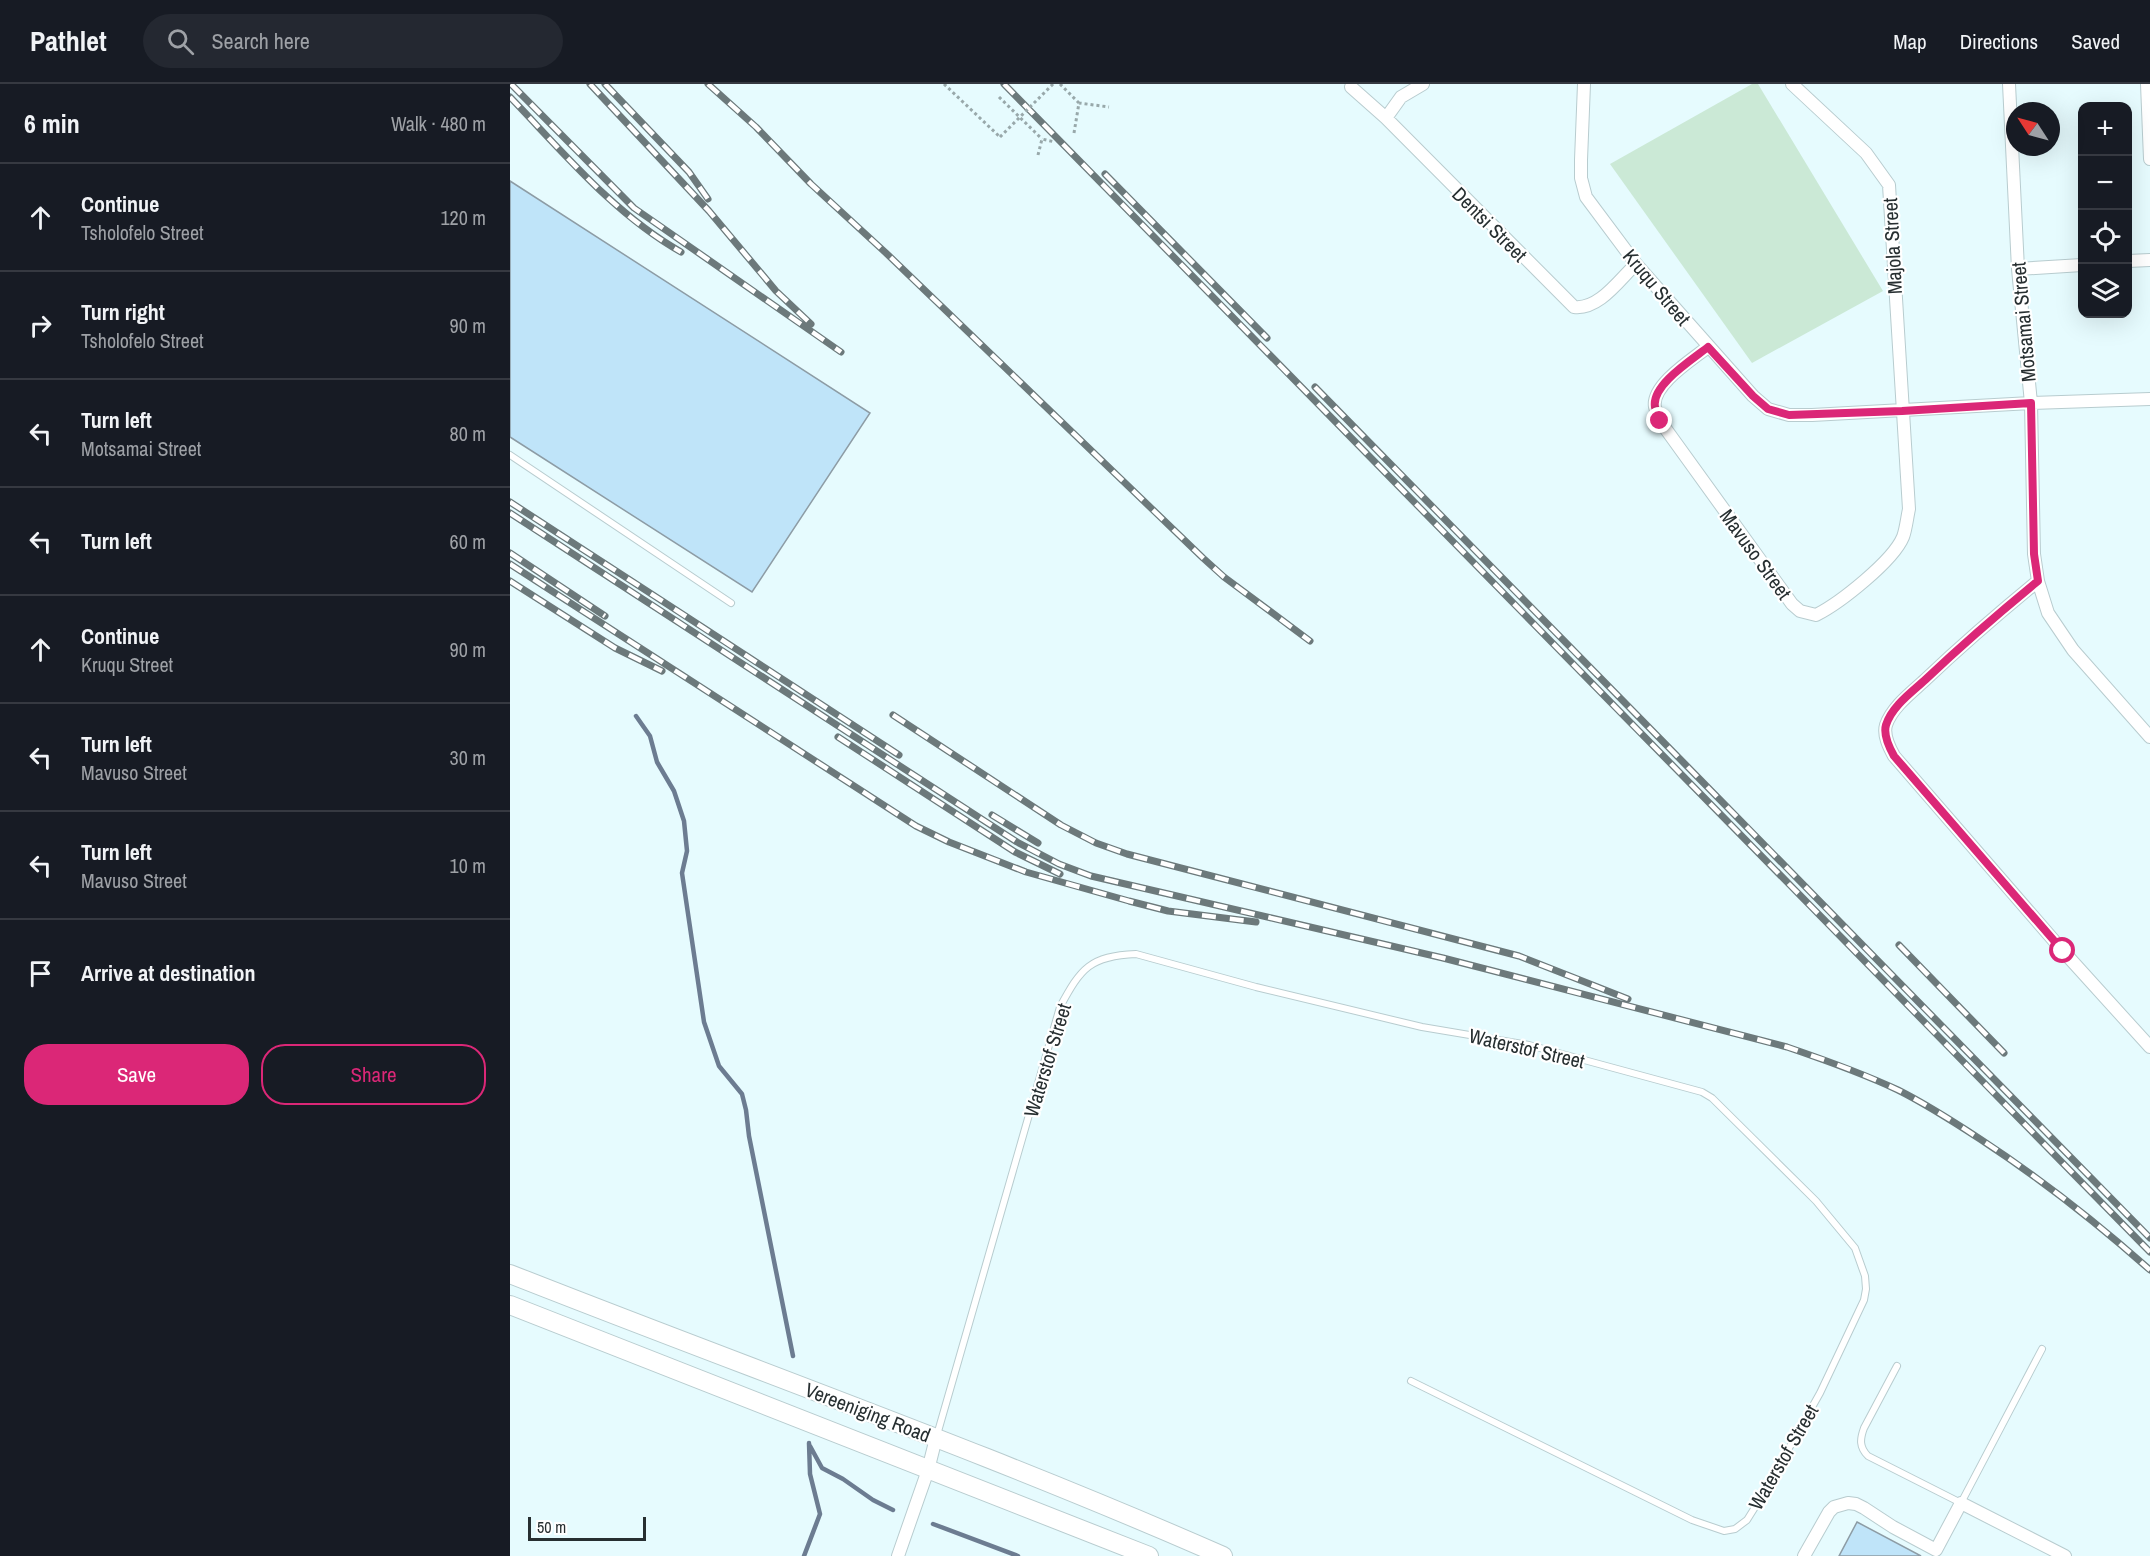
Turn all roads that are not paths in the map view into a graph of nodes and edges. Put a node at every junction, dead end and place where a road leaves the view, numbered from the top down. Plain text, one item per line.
1 (1423, 84) edge
2 (1584, 84) edge
3 (1792, 84) edge
4 (2009, 84) edge
5 (2147, 84) edge
6 (1352, 87) dead end
7 (1386, 118) junction
8 (2150, 159) edge
9 (2150, 260) edge
10 (2132, 261) edge
11 (1636, 264) junction
12 (2078, 265) edge
13 (2018, 269) junction
14 (1708, 347) junction
15 (2150, 399) edge
16 (2031, 403) junction
17 (1902, 411) junction
18 (510, 455) edge
19 (2038, 581) junction
20 (731, 603) dead end
21 (2150, 737) edge
22 (2150, 1047) edge
23 (510, 1274) edge
24 (510, 1305) edge
25 (2042, 1349) dead end
26 (1897, 1366) dead end
27 (1412, 1381) dead end
28 (936, 1438) junction
29 (928, 1470) junction
30 (1962, 1503) junction
31 (1934, 1553) edge
32 (898, 1556) edge
33 (1149, 1556) edge
34 (1223, 1556) edge
35 (1804, 1556) edge
36 (2066, 1556) edge

1 - 7 street
2 - 11 street, Kruqu Street
3 - 17 street, Majola Street
4 - 13 street, Motsamai Street
5 - 8 street
6 - 7 street, Dentsi Street
7 - 11 street, Dentsi Street
9 - 10 street
11 - 14 street, Kruqu Street
12 - 13 street
13 - 16 street, Motsamai Street
14 - 17 street, Kruqu Street
14 - 17 street, Mavuso Street
15 - 16 street, Kruqu Street
16 - 17 street, Kruqu Street
16 - 19 street, Motsamai Street
18 - 20 lane
19 - 21 street, Motsamai Street
19 - 22 street
23 - 28 main road, Vereeniging Road
24 - 29 main road, Vereeniging Road
25 - 30 lane
26 - 30 lane
27 - 28 lane, Waterstof Street
28 - 29 street, Waterstof Street
28 - 34 main road, Vereeniging Road
29 - 32 street, Waterstof Street
29 - 33 main road, Vereeniging Road
30 - 31 street
30 - 36 street
31 - 35 street

